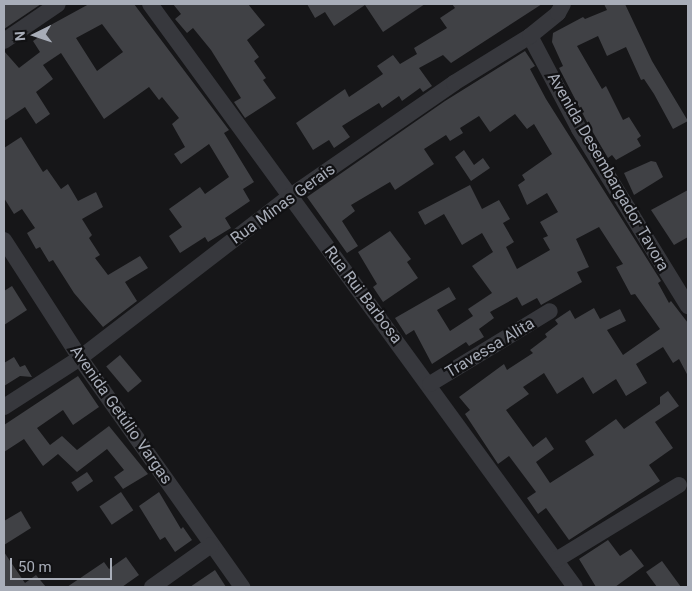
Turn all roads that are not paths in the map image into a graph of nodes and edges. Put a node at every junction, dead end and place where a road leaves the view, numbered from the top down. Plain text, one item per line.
1 (58, 4) edge
2 (150, 4) edge
3 (563, 4) edge
4 (530, 36) junction
5 (4, 42) edge
6 (289, 197) junction
7 (4, 240) edge
8 (688, 306) edge
9 (550, 311) dead end
10 (80, 358) junction
11 (430, 384) junction
12 (4, 407) edge
13 (679, 486) dead end
14 (211, 545) junction
15 (556, 560) junction
16 (152, 587) edge
17 (242, 587) edge
18 (575, 587) edge

1 - 5 street
2 - 6 street, Rua Rui Barbosa
3 - 4 street, Rua Minas Gerais
4 - 6 street, Rua Minas Gerais
4 - 8 street, Avenida Desembargador Tavora
6 - 10 street, Rua Minas Gerais
6 - 11 street, Rua Rui Barbosa
7 - 10 street, Avenida Getúlio Vargas
9 - 11 street, Travessa Alita
10 - 12 street, Rua Minas Gerais
10 - 14 street, Avenida Getúlio Vargas
11 - 15 street, Rua Rui Barbosa
13 - 15 street
14 - 16 street
14 - 17 street, Avenida Getúlio Vargas
15 - 18 street, Rua Rui Barbosa

